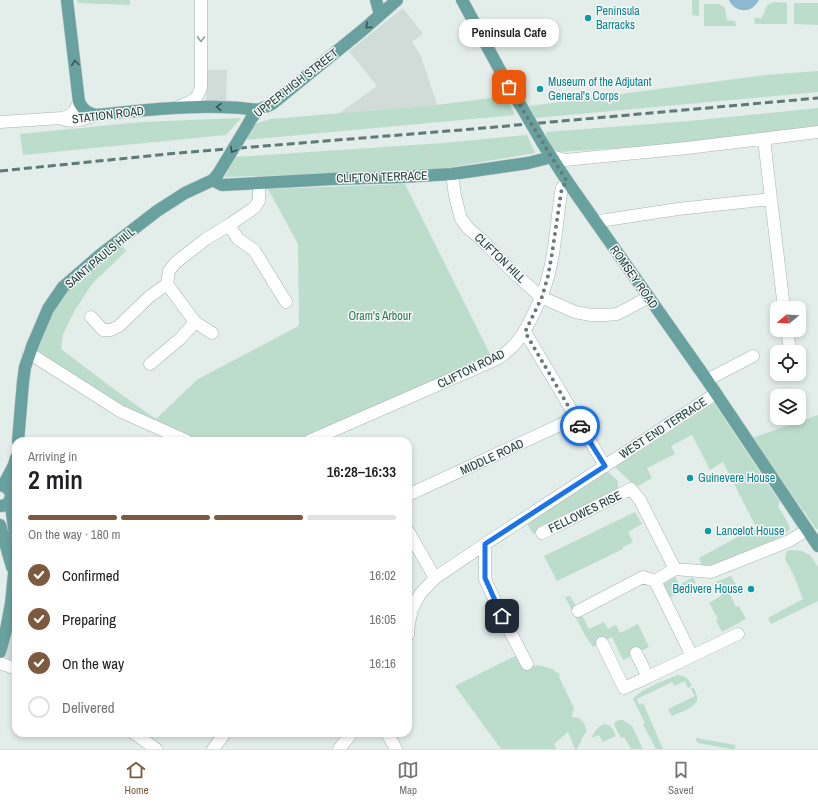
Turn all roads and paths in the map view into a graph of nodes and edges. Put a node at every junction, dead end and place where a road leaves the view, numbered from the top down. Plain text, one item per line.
1 (67, 0) edge
2 (201, 0) edge
3 (376, 0) edge
4 (397, 0) edge
5 (462, 0) edge
6 (380, 15) junction
7 (79, 102) junction
8 (178, 107) junction
9 (258, 110) junction
10 (96, 115) junction
11 (62, 118) junction
12 (0, 122) edge
13 (818, 132) edge
14 (764, 138) junction
15 (551, 156) junction
16 (452, 174) junction
17 (216, 177) junction
18 (567, 181) junction
19 (259, 184) junction
20 (771, 199) junction
21 (596, 222) junction
22 (229, 225) junction
23 (167, 284) junction
24 (542, 297) junction
25 (649, 297) junction
26 (783, 301) edge
27 (286, 302) dead end
28 (91, 317) dead end
29 (195, 322) junction
30 (525, 332) junction
31 (212, 333) dead end
32 (29, 354) junction
33 (753, 356) dead end
34 (150, 364) dead end
35 (707, 380) junction
36 (715, 394) junction
37 (575, 418) junction
38 (18, 437) edge
39 (178, 437) edge
40 (318, 437) edge
41 (605, 466) junction
42 (12, 473) edge
43 (8, 490) edge
44 (412, 493) edge
45 (0, 506) edge
46 (0, 525) edge
47 (807, 530) junction
48 (542, 533) dead end
49 (11, 536) edge
50 (412, 538) edge
51 (485, 544) junction
52 (818, 546) edge
53 (12, 554) edge
54 (675, 569) junction
55 (435, 578) junction
56 (655, 581) junction
57 (12, 588) edge
58 (412, 609) edge
59 (578, 611) dead end
60 (738, 634) dead end
61 (602, 643) dead end
62 (0, 652) edge
63 (636, 653) dead end
64 (692, 656) junction
65 (0, 663) edge
66 (527, 664) dead end
67 (12, 668) edge
68 (648, 677) junction
69 (140, 737) edge
70 (222, 737) edge
71 (349, 737) edge
72 (389, 737) edge
73 (156, 749) edge
74 (213, 749) edge
75 (339, 749) edge
76 (396, 749) edge

7 -> 1 main road
2 -> 8 street
3 - 6 main road
4 - 6 main road, UPPER HIGH STREET
5 - 15 main road, ROMSEY ROAD, bridge
6 -> 9 main road, UPPER HIGH STREET
7 - 10 main road
7 - 11 street, STATION ROAD
9 -> 8 main road, STATION ROAD
8 - 10 main road, STATION ROAD
9 -> 17 main road, UPPER HIGH STREET, bridge
10 - 11 street, STATION ROAD
11 - 12 street, STATION ROAD
13 - 14 street
14 - 15 street
14 - 20 street
15 - 16 main road, CLIFTON TERRACE
15 - 18 main road, ROMSEY ROAD
16 - 19 main road, CLIFTON TERRACE
16 - 24 street, CLIFTON HILL
17 - 19 main road, CLIFTON TERRACE
17 - 32 main road, SAINT PAULS HILL
18 - 21 main road, ROMSEY ROAD
18 - 24 street, CLIFTON ROAD
19 - 22 street
20 - 21 street
20 - 26 street
21 - 25 main road, ROMSEY ROAD
22 - 23 street
22 - 27 street
23 - 28 street
23 - 29 street
24 - 25 street, CLIFTON HILL
24 - 30 street, CLIFTON ROAD
25 - 35 main road, ROMSEY ROAD
29 - 31 street
29 - 34 street
30 - 37 street
30 - 40 street, CLIFTON ROAD
32 - 38 main road, SAINT PAULS HILL
32 - 39 street
33 - 35 street
35 - 36 main road, ROMSEY ROAD
36 - 41 street, WEST END TERRACE
36 - 47 main road, ROMSEY ROAD
37 - 41 street
37 - 44 street, MIDDLE ROAD
41 - 51 street, WEST END TERRACE
42 - 43 main road
43 - 45 main road
43 - 49 main road
46 - 49 main road
47 - 52 main road, ROMSEY ROAD
47 - 54 street
48 - 54 street, FELLOWES RISE
49 - 53 main road
50 - 55 street
51 - 55 street, WEST END TERRACE
51 - 66 street
54 - 56 street
55 - 58 street, WEST END TERRACE
56 - 59 street
56 - 64 street
57 - 62 main road
60 - 64 street
61 - 68 street
63 - 68 street
64 - 68 street
65 - 67 street
69 - 73 street
70 - 74 street
71 - 75 street
72 - 76 street

